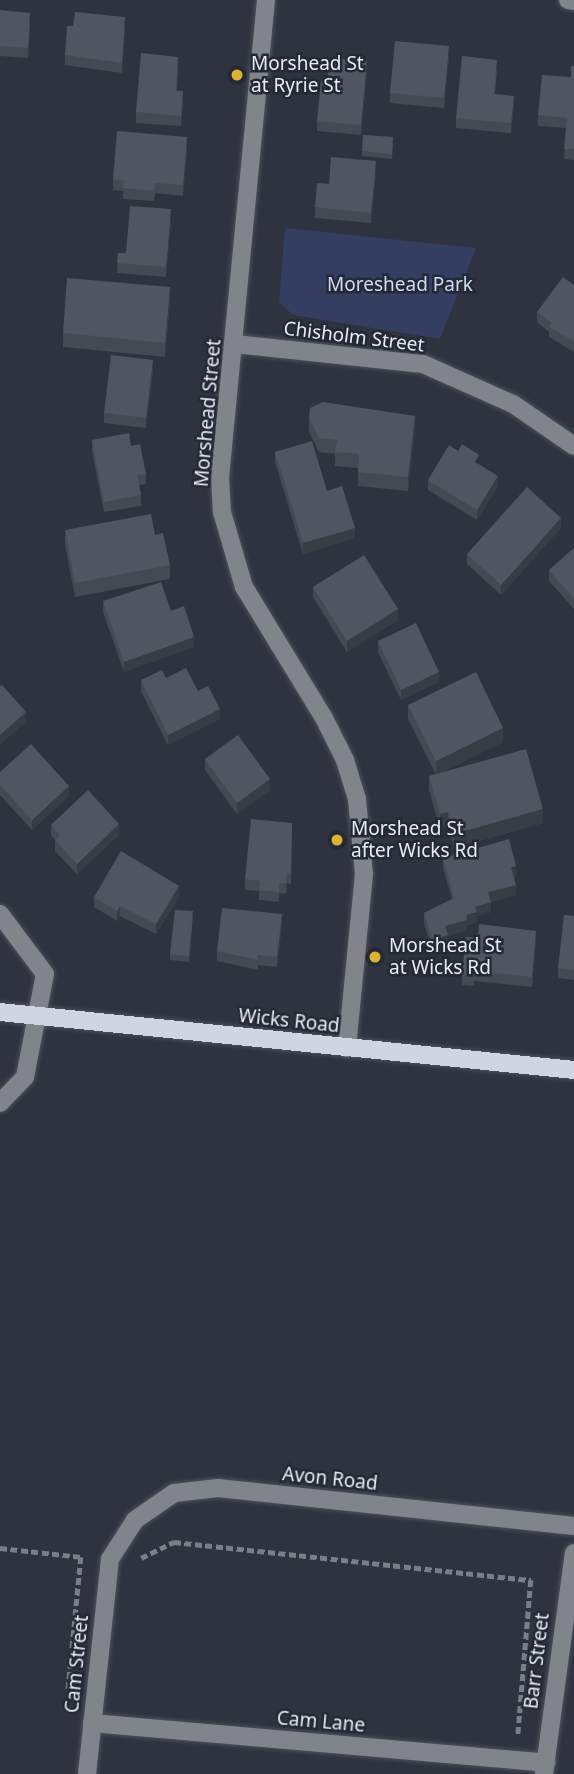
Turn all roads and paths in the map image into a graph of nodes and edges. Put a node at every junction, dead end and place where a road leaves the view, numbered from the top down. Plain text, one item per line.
1 (266, 0) edge
2 (568, 0) edge
3 (574, 1) edge
4 (234, 344) junction
5 (574, 446) edge
6 (0, 914) edge
7 (0, 1012) edge
8 (35, 1015) junction
9 (348, 1048) junction
10 (574, 1070) edge
11 (0, 1103) edge
12 (574, 1526) edge
13 (0, 1548) edge
14 (574, 1553) edge
15 (110, 1559) joint
16 (138, 1560) dead end
17 (66, 1706) dead end
18 (92, 1723) junction
19 (516, 1760) junction
20 (545, 1769) edge
21 (87, 1774) edge

1 - 4 street, Morshead Street
2 - 3 street
4 - 5 street, Chisholm Street
4 - 9 street, Morshead Street
6 - 8 street
7 - 8 main road, Wicks Road
8 - 9 main road, Wicks Road
8 - 11 street
9 - 10 main road, Wicks Road
12 - 15 street, Avon Road
13 - 17 path
14 - 20 street, Barr Street
15 - 18 street, Cam Street
16 - 19 path
18 - 19 street, Cam Lane
18 - 21 street, Cam Street
19 - 20 street, Cam Lane

